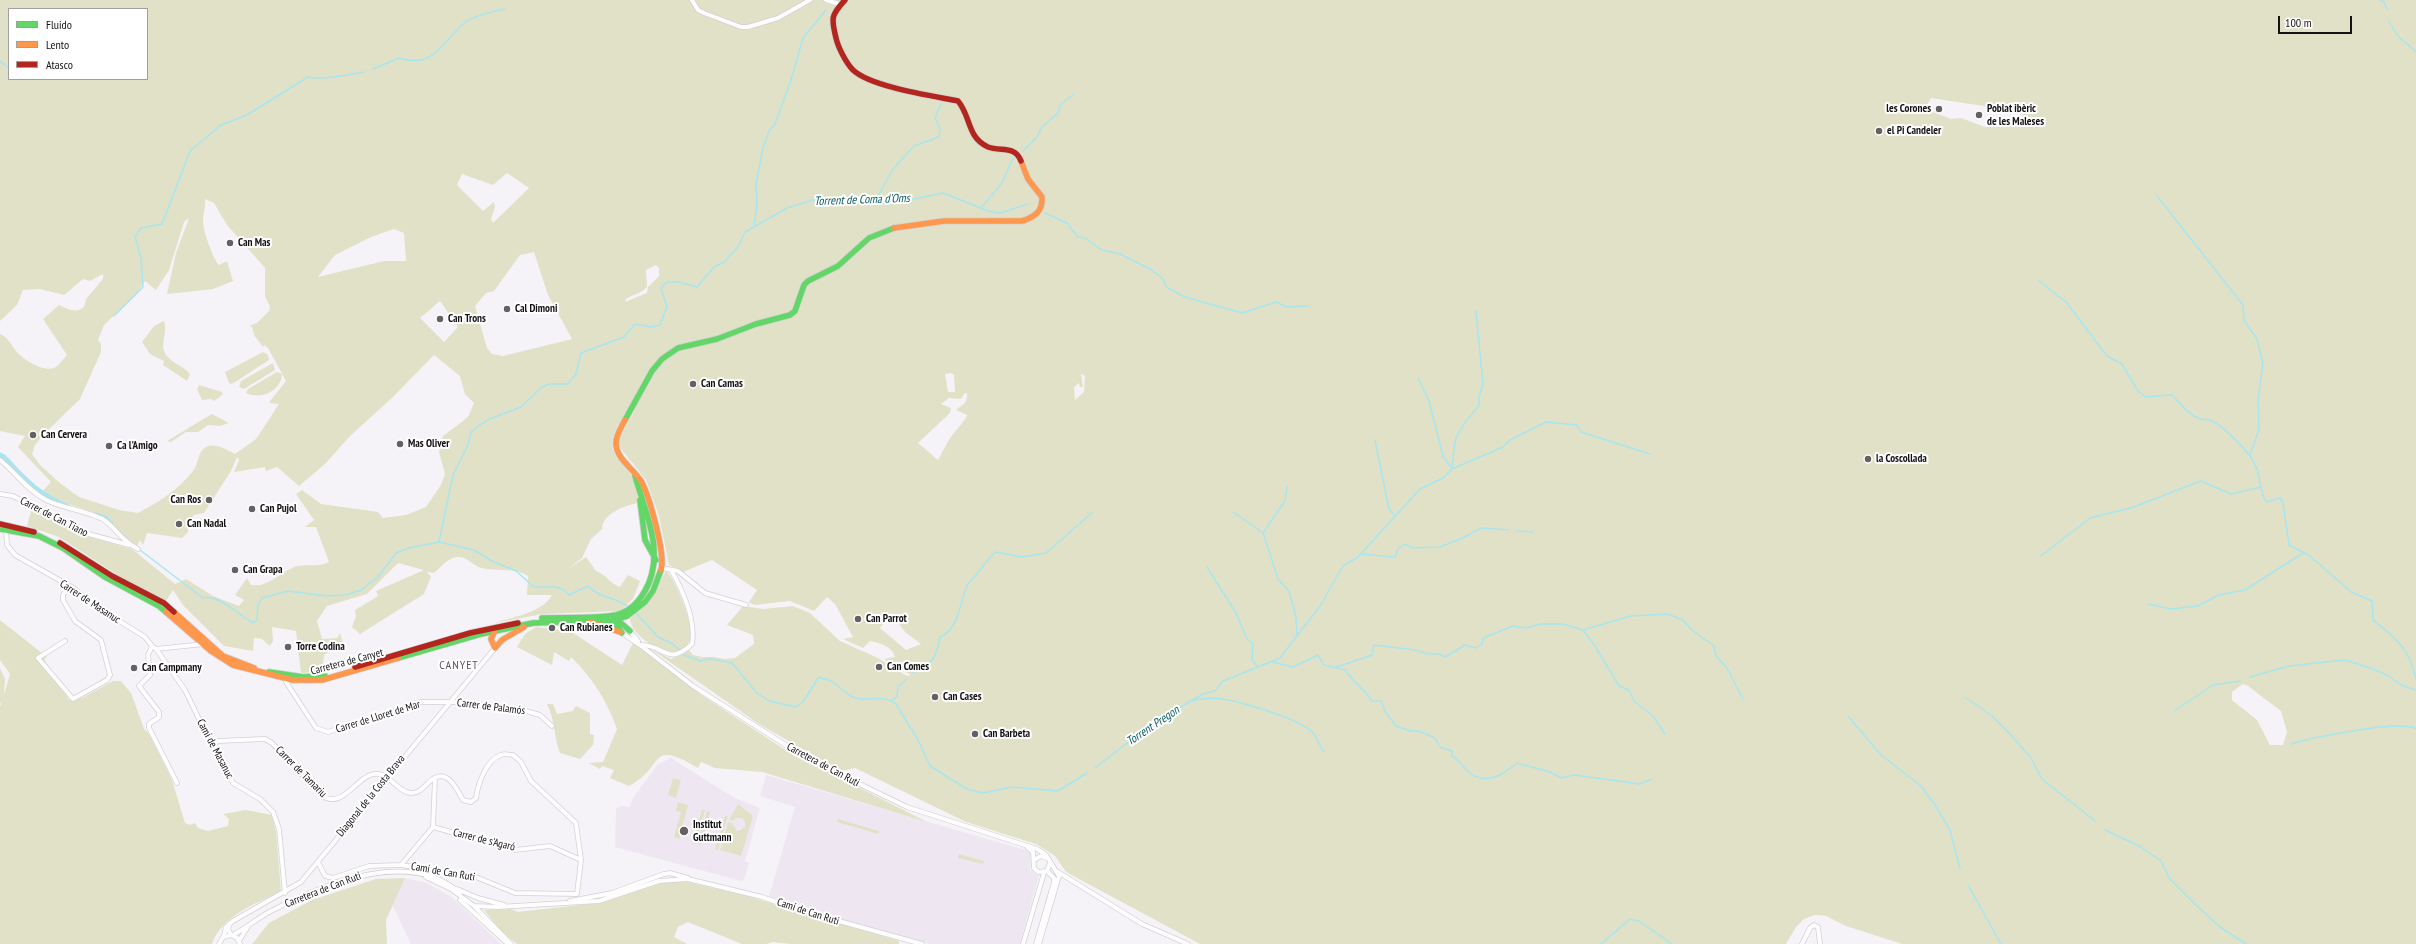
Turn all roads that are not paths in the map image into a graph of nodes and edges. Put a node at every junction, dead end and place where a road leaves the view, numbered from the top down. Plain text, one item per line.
1 (692, 0) edge
2 (810, 0) edge
3 (826, 0) edge
4 (845, 0) edge
5 (839, 4) junction
6 (0, 460) edge
7 (634, 472) junction
8 (640, 490) junction
9 (0, 494) edge
10 (650, 511) junction
11 (2, 528) edge
12 (653, 538) junction
13 (645, 540) junction
14 (131, 546) junction
15 (138, 550) dead end
16 (656, 560) junction
17 (662, 568) junction
18 (671, 570) junction
19 (70, 587) junction
20 (643, 601) junction
21 (746, 605) dead end
22 (625, 614) junction
23 (582, 617) junction
24 (617, 620) junction
25 (588, 621) junction
26 (538, 622) junction
27 (516, 623) junction
28 (493, 631) junction
29 (630, 631) junction
30 (622, 633) junction
31 (462, 636) junction
32 (477, 636) junction
33 (502, 640) junction
34 (65, 641) dead end
35 (491, 642) junction
36 (204, 644) junction
37 (640, 645) junction
38 (152, 646) junction
39 (156, 648) junction
40 (495, 648) junction
41 (223, 656) junction
42 (269, 672) junction
43 (322, 677) junction
44 (287, 679) junction
45 (450, 703) junction
46 (552, 726) dead end
47 (212, 748) junction
48 (387, 776) junction
49 (435, 778) junction
50 (177, 782) dead end
51 (433, 827) junction
52 (1026, 846) junction
53 (1047, 858) junction
54 (580, 860) junction
55 (318, 862) junction
56 (1050, 862) junction
57 (1033, 863) junction
58 (401, 865) junction
59 (1057, 870) junction
60 (1046, 872) junction
61 (1051, 875) junction
62 (1059, 876) junction
63 (426, 877) junction
64 (655, 877) junction
65 (1065, 878) junction
66 (673, 879) junction
67 (694, 880) junction
68 (441, 885) junction
69 (453, 886) junction
70 (632, 891) junction
71 (615, 892) junction
72 (285, 893) junction
73 (565, 902) junction
74 (595, 902) junction
75 (506, 905) junction
76 (474, 906) junction
77 (230, 922) junction
78 (248, 926) junction
79 (232, 935) junction
80 (224, 936) junction
81 (240, 943) edge
82 (219, 944) edge
83 (508, 944) edge
84 (511, 944) edge
85 (922, 944) edge
86 (1023, 944) edge
87 (1036, 944) edge
88 (1039, 944) edge
89 (1188, 944) edge
90 (1802, 944) edge
91 (1820, 944) edge

1 - 2 street
3 - 5 street
4 - 5 street
5 - 7 street
6 - 14 street
7 - 8 street
7 - 10 street
8 - 12 street
8 - 13 street
9 - 14 street, Carrer de Can Tiano
10 - 12 street
10 - 17 street
11 - 19 street, Carrer de Masanuc
11 - 36 street, Carretera de Canyet
11 - 41 street, Carretera de Canyet
12 - 13 street
12 - 16 street
12 - 17 street
13 - 16 street
14 - 15 street
16 - 20 street
17 - 18 street
17 - 20 street
18 - 21 street
18 - 37 street
19 - 34 street
19 - 38 street, Carrer de Masanuc
20 - 22 street
22 - 23 street
22 - 24 street
22 - 29 street
23 - 24 street
23 - 27 street, Carretera de Canyet
24 - 25 street, Carretera de Canyet
24 - 29 street
24 - 30 street
25 - 26 street, Carretera de Canyet
25 - 30 street
26 - 28 street, Carretera de Canyet
26 - 33 street
27 - 28 street
27 - 31 street, Carretera de Canyet
28 - 31 street
28 - 32 street, Carretera de Canyet
28 - 33 street
28 - 35 street
29 - 37 street, Carretera de Can Ruti
30 - 37 street, Carretera de Can Ruti
31 - 43 street, Carretera de Canyet
32 - 35 street
32 - 44 street, Carretera de Canyet
33 - 40 street
35 - 40 street
36 - 39 street
36 - 41 street
36 - 44 street, Carretera de Canyet
37 - 52 street, Carretera de Can Ruti
38 - 39 street, Camí de Masanuc
38 - 50 street
39 - 47 street, Camí de Masanuc
40 - 45 street, Diagonal de la Costa Brava
41 - 42 street, Carretera de Canyet
42 - 43 street, Carretera de Canyet
42 - 44 street
43 - 44 street
44 - 45 street, Carrer de Lloret de Mar
45 - 46 street, Carrer de Palamós
45 - 48 street, Diagonal de la Costa Brava
47 - 48 street, Carrer de Tamariu
47 - 72 street, Camí de Masanuc
48 - 49 street
48 - 55 street, Diagonal de la Costa Brava
49 - 51 street
49 - 54 street
51 - 54 street, Carrer de s'Agaró
51 - 58 street
52 - 53 street, Carretera de Can Ruti
52 - 57 street
53 - 56 street
53 - 57 street
54 - 58 street, Camí de Can Ruti
55 - 58 street, Camí de Can Ruti
55 - 72 street, Diagonal de la Costa Brava
56 - 59 street
56 - 60 street
57 - 60 street
59 - 62 street
59 - 65 street
60 - 61 street
60 - 86 street
61 - 62 street
61 - 87 street
62 - 65 street
62 - 88 street
63 - 68 street, Carretera de Can Ruti
63 - 69 street, Carretera de Can Ruti
63 - 78 street, Carretera de Can Ruti
64 - 66 street, Camí de Can Ruti
64 - 67 street, Camí de Can Ruti
64 - 70 street, Camí de Can Ruti
64 - 71 street, Camí de Can Ruti
65 - 89 street
66 - 67 street, Camí de Can Ruti
66 - 70 street, Camí de Can Ruti
67 - 85 street, Camí de Can Ruti
68 - 76 street, Carretera de Can Ruti
68 - 83 street, Carretera de Can Ruti
69 - 75 street, Camí de Can Ruti
69 - 76 street, Carretera de Can Ruti
70 - 74 street, Camí de Can Ruti
71 - 73 street, Camí de Can Ruti
71 - 74 street, Camí de Can Ruti
72 - 77 street, Diagonal de la Costa Brava
73 - 74 street, Camí de Can Ruti
73 - 75 street, Camí de Can Ruti
75 - 76 street, Camí de Can Ruti
76 - 84 street, Carretera de Can Ruti
77 - 79 street
77 - 80 street
78 - 79 street, Carretera de Can Ruti
78 - 81 street, Carretera de Can Ruti
79 - 80 street
79 - 81 street
80 - 82 street
90 - 91 street

